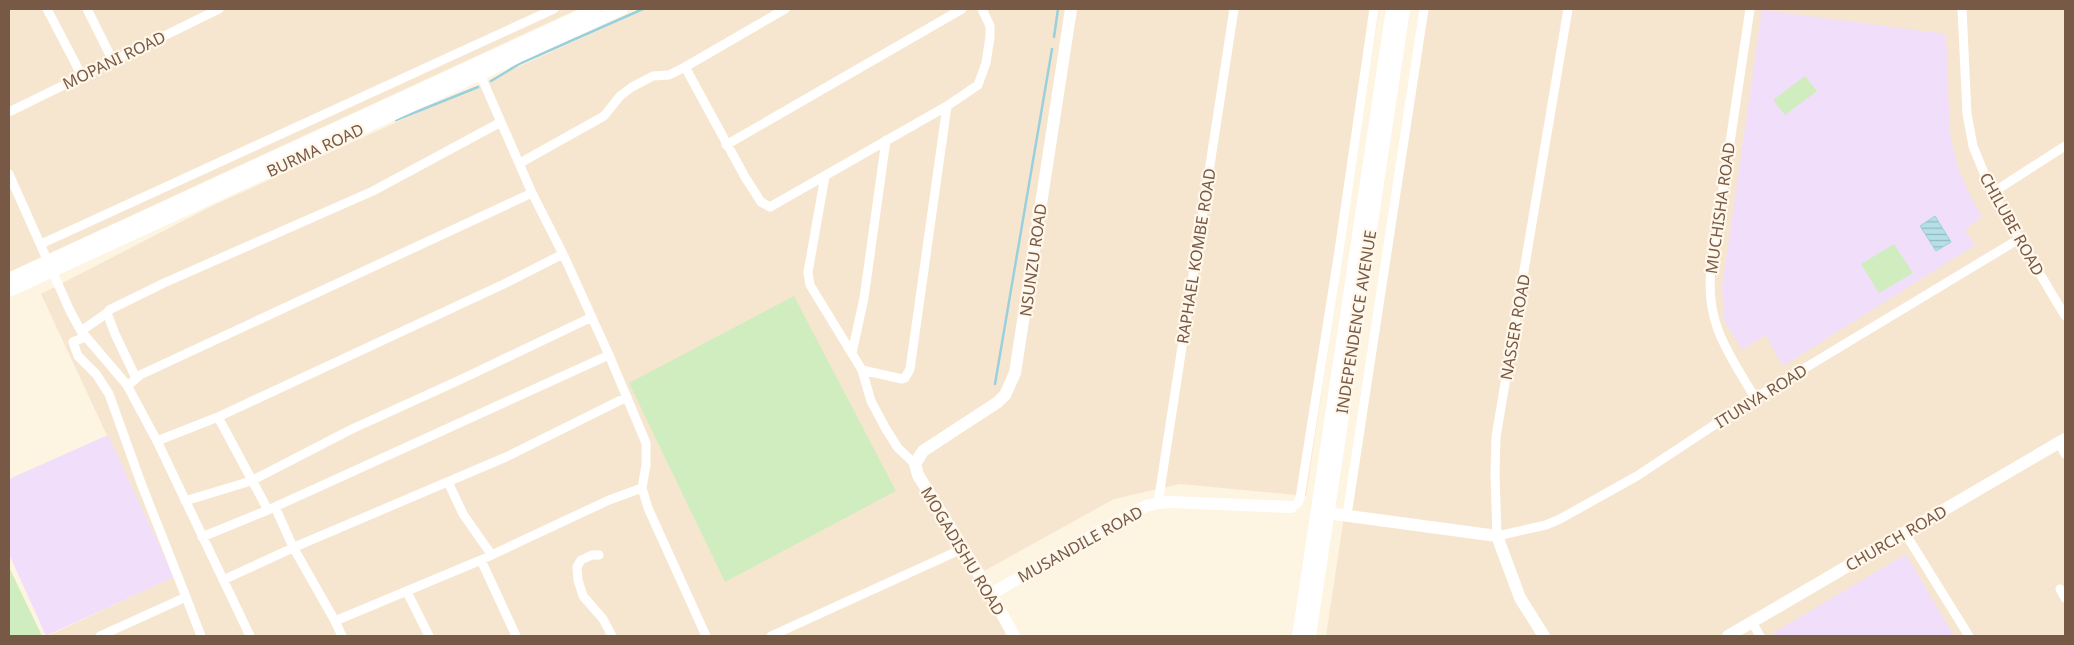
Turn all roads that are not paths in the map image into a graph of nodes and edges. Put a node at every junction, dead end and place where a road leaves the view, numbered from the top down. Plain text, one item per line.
1 (47, 9) edge
2 (87, 9) edge
3 (219, 9) edge
4 (554, 9) edge
5 (595, 9) edge
6 (622, 9) edge
7 (785, 9) edge
8 (962, 9) edge
9 (982, 9) edge
10 (1071, 9) edge
11 (1234, 9) edge
12 (1374, 9) edge
13 (1392, 9) edge
14 (1404, 9) edge
15 (1424, 9) edge
16 (1568, 9) edge
17 (1750, 9) edge
18 (1962, 9) edge
19 (113, 61) junction
20 (685, 67) junction
21 (480, 74) junction
22 (82, 76) junction
23 (947, 106) junction
24 (9, 112) edge
25 (501, 122) junction
26 (886, 140) junction
27 (726, 145) junction
28 (2065, 146) edge
29 (520, 163) junction
30 (9, 174) edge
31 (825, 176) junction
32 (532, 193) junction
33 (1992, 193) junction
34 (2019, 239) junction
35 (41, 244) junction
36 (563, 254) junction
37 (51, 265) junction
38 (9, 279) edge
39 (9, 291) edge
40 (108, 313) junction
41 (2065, 316) edge
42 (592, 317) junction
43 (83, 334) junction
44 (852, 353) junction
45 (609, 355) junction
46 (862, 370) junction
47 (136, 378) junction
48 (127, 385) junction
49 (628, 397) junction
50 (1755, 398) junction
51 (218, 417) junction
52 (157, 441) junction
53 (2063, 446) edge
54 (914, 464) junction
55 (251, 481) junction
56 (448, 482) junction
57 (642, 488) junction
58 (185, 501) junction
59 (1158, 503) junction
60 (1291, 507) joint
61 (272, 508) junction
62 (1327, 513) junction
63 (1347, 515) junction
64 (1905, 533) junction
65 (1496, 536) junction
66 (202, 537) junction
67 (293, 547) junction
68 (962, 549) junction
69 (491, 554) junction
70 (599, 555) dead end
71 (481, 560) junction
72 (223, 580) junction
73 (2060, 589) dead end
74 (407, 592) junction
75 (991, 594) junction
76 (186, 597) junction
77 (2065, 598) edge
78 (335, 621) junction
79 (1752, 622) junction
80 (100, 636) edge
81 (201, 636) edge
82 (250, 636) edge
83 (342, 636) edge
84 (429, 636) edge
85 (516, 636) edge
86 (612, 636) edge
87 (706, 636) edge
88 (771, 636) edge
89 (1014, 636) edge
90 (1298, 636) edge
91 (1310, 636) edge
92 (1544, 636) edge
93 (1728, 636) edge
94 (1760, 636) edge
95 (1969, 636) edge

1 - 22 street
2 - 19 street
3 - 19 street, MOPANI ROAD
4 - 35 street
5 - 37 main road, BURMA ROAD
6 - 21 main road, BURMA ROAD
7 - 20 street
8 - 27 street
9 - 23 street
10 - 54 main road, NSUNZU ROAD
11 - 59 street, RAPHAEL KOMBE ROAD
12 - 60 street
13 - 90 main road, INDEPENDENCE AVENUE
14 - 62 main road, INDEPENDENCE AVENUE
15 - 63 street
16 - 65 street, NASSER ROAD
17 - 50 street, MUCHISHA ROAD
18 - 33 street, CHILUBE ROAD
19 - 22 street, MOPANI ROAD
20 - 27 street
20 - 29 street
21 - 25 street
21 - 37 main road, BURMA ROAD
22 - 24 street, MOPANI ROAD
23 - 26 street
23 - 46 street
25 - 29 street
25 - 40 street
26 - 31 street
26 - 44 street
27 - 31 street
28 - 33 street
29 - 32 street
30 - 35 street
31 - 44 street
32 - 36 street
32 - 47 street
33 - 34 street, CHILUBE ROAD
34 - 41 street, CHILUBE ROAD
34 - 50 street, ITUNYA ROAD
35 - 37 street
36 - 42 street
36 - 51 street
37 - 38 main road, BURMA ROAD
37 - 39 main road, BURMA ROAD
37 - 43 street
40 - 43 street
40 - 47 street
42 - 45 street
42 - 55 street
43 - 48 street
43 - 76 street
44 - 46 street
45 - 49 street
45 - 61 street
46 - 54 street
47 - 48 street
48 - 52 street
49 - 56 street
49 - 57 street
50 - 65 street, ITUNYA ROAD
51 - 52 street
51 - 55 street
52 - 58 street
53 - 64 main road, CHURCH ROAD
54 - 68 main road, MOGADISHU ROAD
55 - 58 street
55 - 61 street
56 - 67 street
56 - 69 street
57 - 69 street
57 - 87 street
58 - 66 street
59 - 60 main road, MUSANDILE ROAD
59 - 75 main road, MUSANDILE ROAD
61 - 66 street
61 - 67 street
62 - 63 main road
62 - 91 main road, INDEPENDENCE AVENUE
63 - 65 main road
64 - 79 main road, CHURCH ROAD
64 - 95 street
65 - 92 main road, NASSER ROAD
66 - 72 street
67 - 72 street
67 - 78 street
68 - 75 main road, MOGADISHU ROAD
68 - 88 street
69 - 71 street
70 - 86 street
71 - 74 street
71 - 85 street
72 - 82 street
73 - 77 street
74 - 78 street
74 - 84 street
75 - 89 main road, MOGADISHU ROAD
76 - 80 street
76 - 81 street
78 - 83 street
79 - 93 main road, CHURCH ROAD
79 - 94 street

